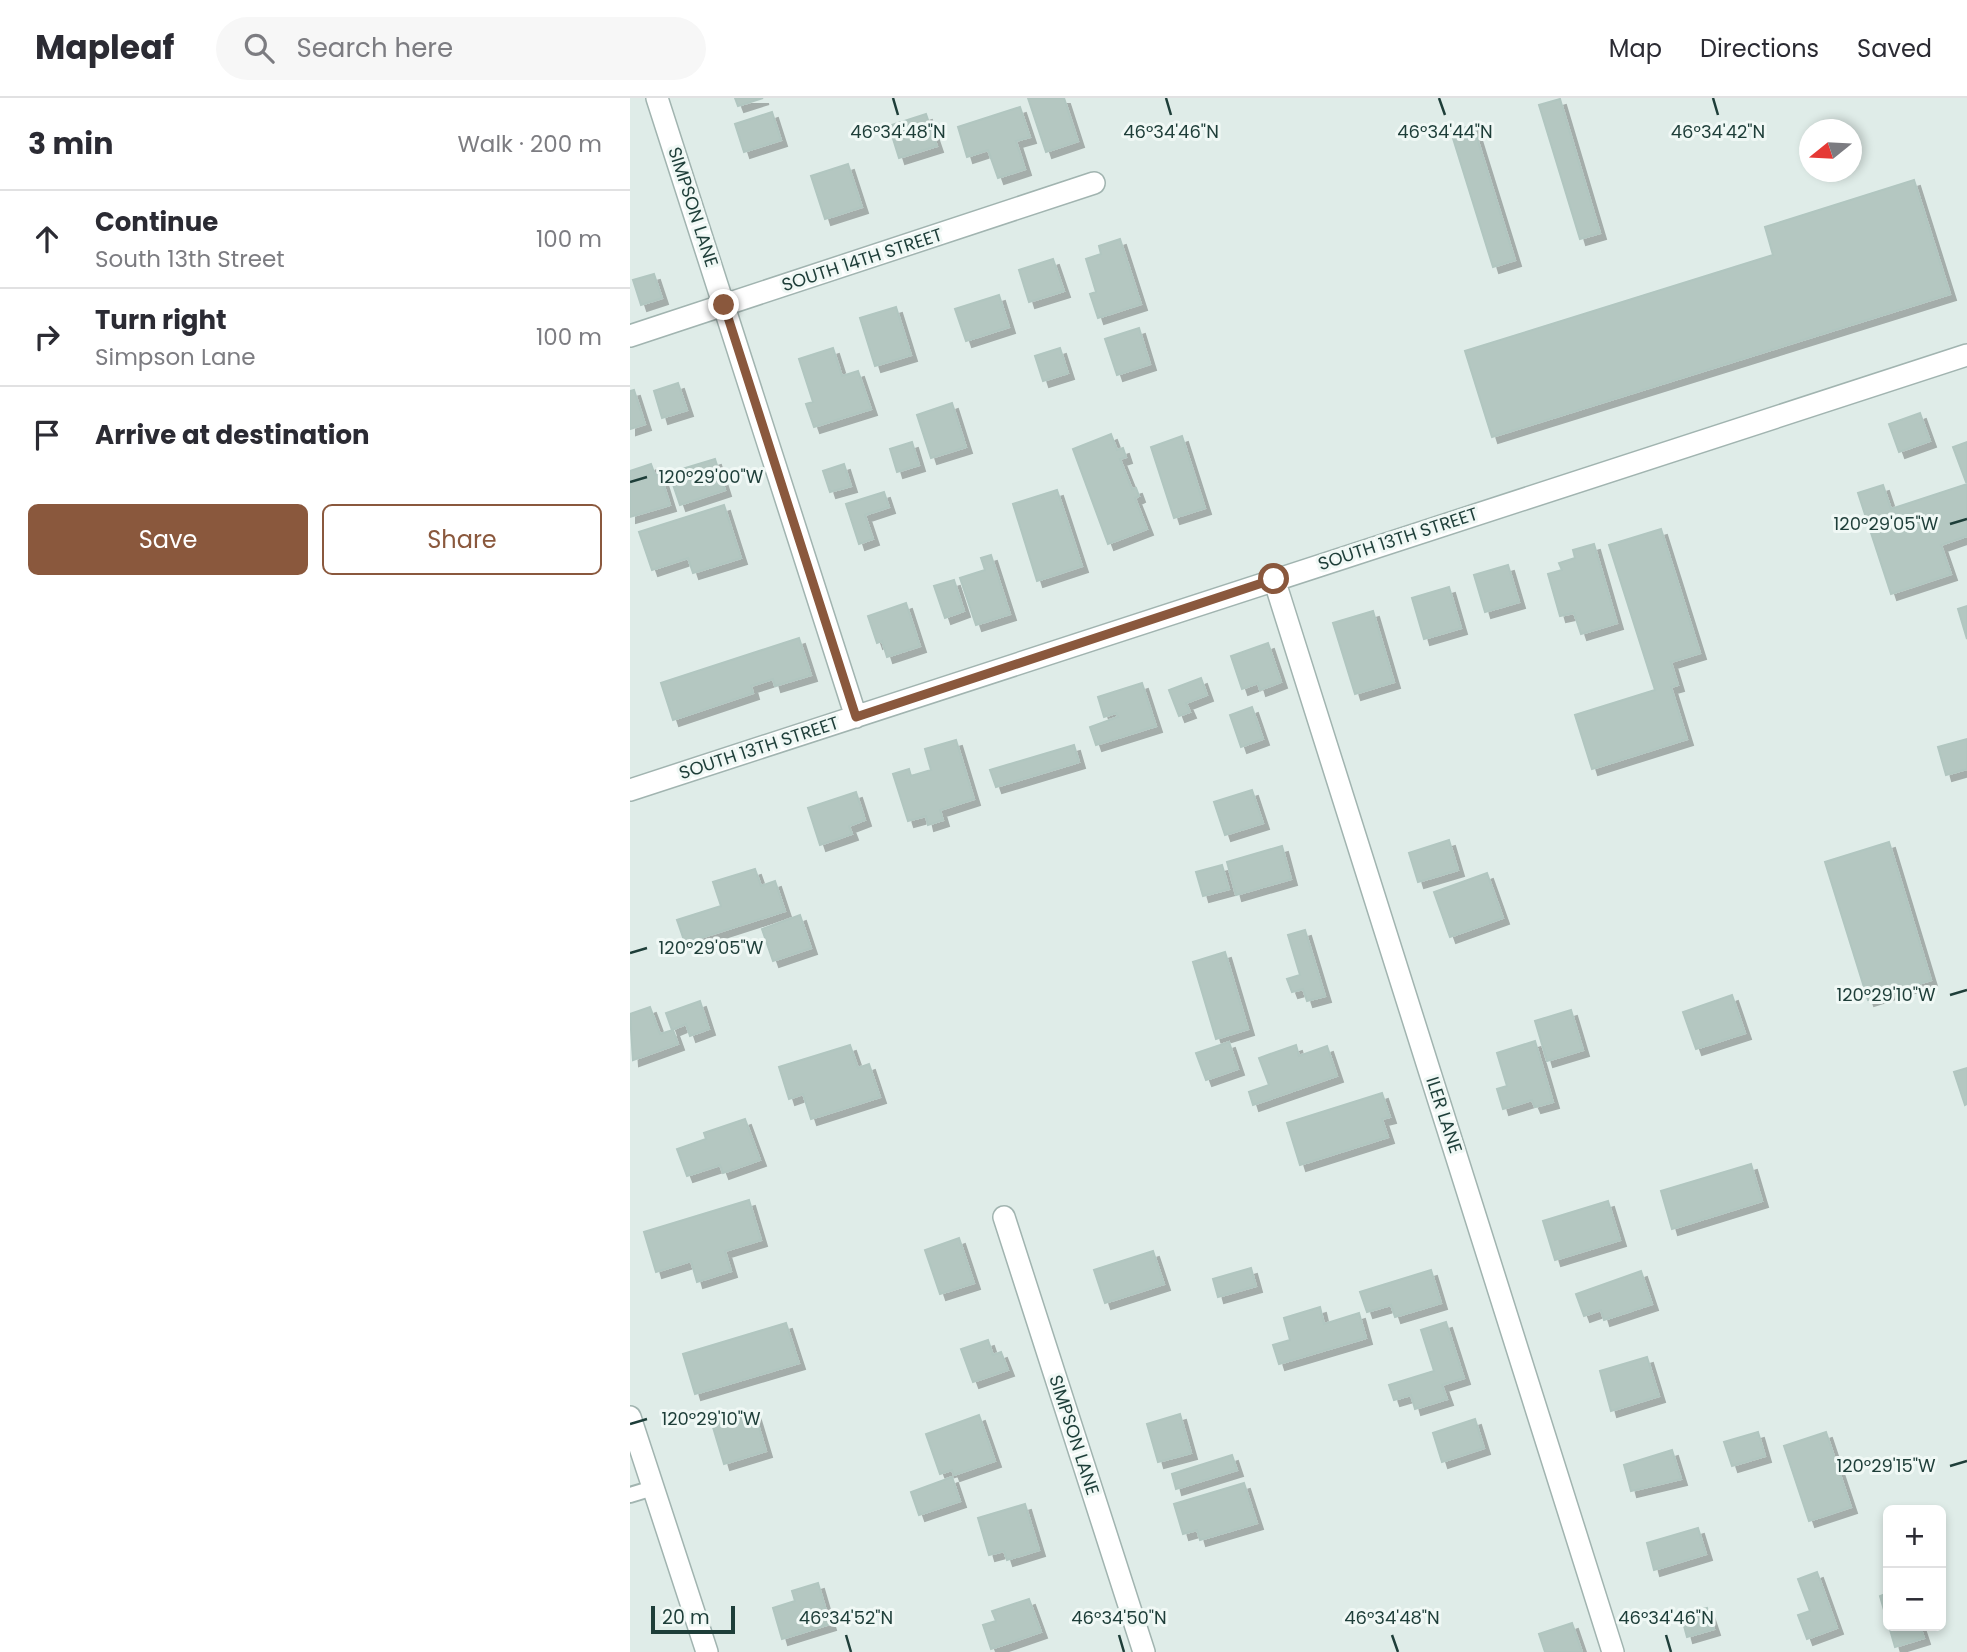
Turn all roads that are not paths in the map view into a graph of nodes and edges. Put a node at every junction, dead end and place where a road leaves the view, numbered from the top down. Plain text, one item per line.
1 (657, 98) edge
2 (1094, 183) dead end
3 (724, 305) junction
4 (630, 336) edge
5 (1967, 355) edge
6 (1274, 579) junction
7 (856, 717) junction
8 (630, 790) edge
9 (1004, 1217) dead end
10 (630, 1417) edge
11 (653, 1488) junction
12 (630, 1495) edge
13 (707, 1652) edge
14 (1144, 1652) edge
15 (1614, 1652) edge

1 - 3 street, SIMPSON LANE
2 - 3 street, SOUTH 14TH STREET
3 - 4 street, SOUTH 14TH STREET
3 - 7 street, SIMPSON LANE
5 - 6 street, SOUTH 13TH STREET
6 - 7 street, SOUTH 13TH STREET
6 - 15 street, ILER LANE
7 - 8 street, SOUTH 13TH STREET
9 - 14 street, SIMPSON LANE
10 - 11 street
11 - 12 lane
11 - 13 street

